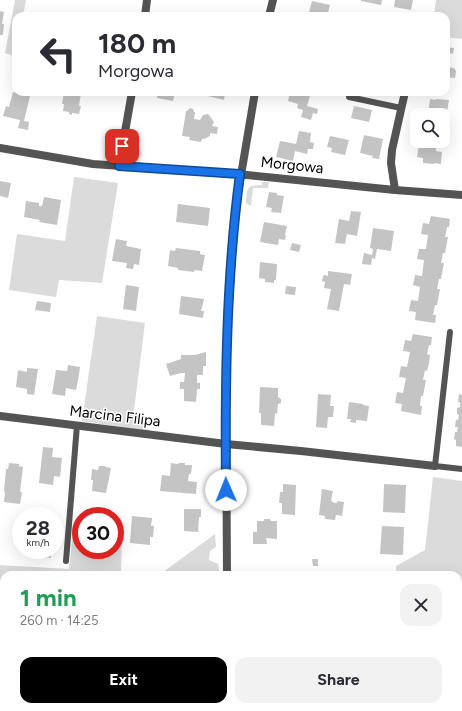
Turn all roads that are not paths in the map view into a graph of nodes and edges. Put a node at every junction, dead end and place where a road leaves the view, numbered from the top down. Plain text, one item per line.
1 (147, 0) edge
2 (274, 0) edge
3 (146, 12) edge
4 (270, 12) edge
5 (131, 96) edge
6 (254, 96) edge
7 (404, 96) edge
8 (349, 97) dead end
9 (402, 108) junction
10 (0, 148) edge
11 (119, 166) junction
12 (240, 174) junction
13 (395, 190) junction
14 (462, 195) edge
15 (450, 332) dead end
16 (0, 416) edge
17 (76, 425) junction
18 (226, 444) junction
19 (435, 466) junction
20 (462, 469) edge
21 (66, 561) dead end
22 (227, 571) edge

1 - 3 street
2 - 4 street
5 - 11 street
6 - 12 street
7 - 9 street
8 - 9 lane
9 - 13 street
10 - 11 street, Morgowa
11 - 12 street, Morgowa
12 - 13 street, Morgowa
12 - 18 street
13 - 14 street, Morgowa
15 - 19 lane
16 - 17 street, Marcina Filipa
17 - 18 street, Marcina Filipa
17 - 21 lane
18 - 19 street, Marcina Filipa
18 - 22 street
19 - 20 lane

